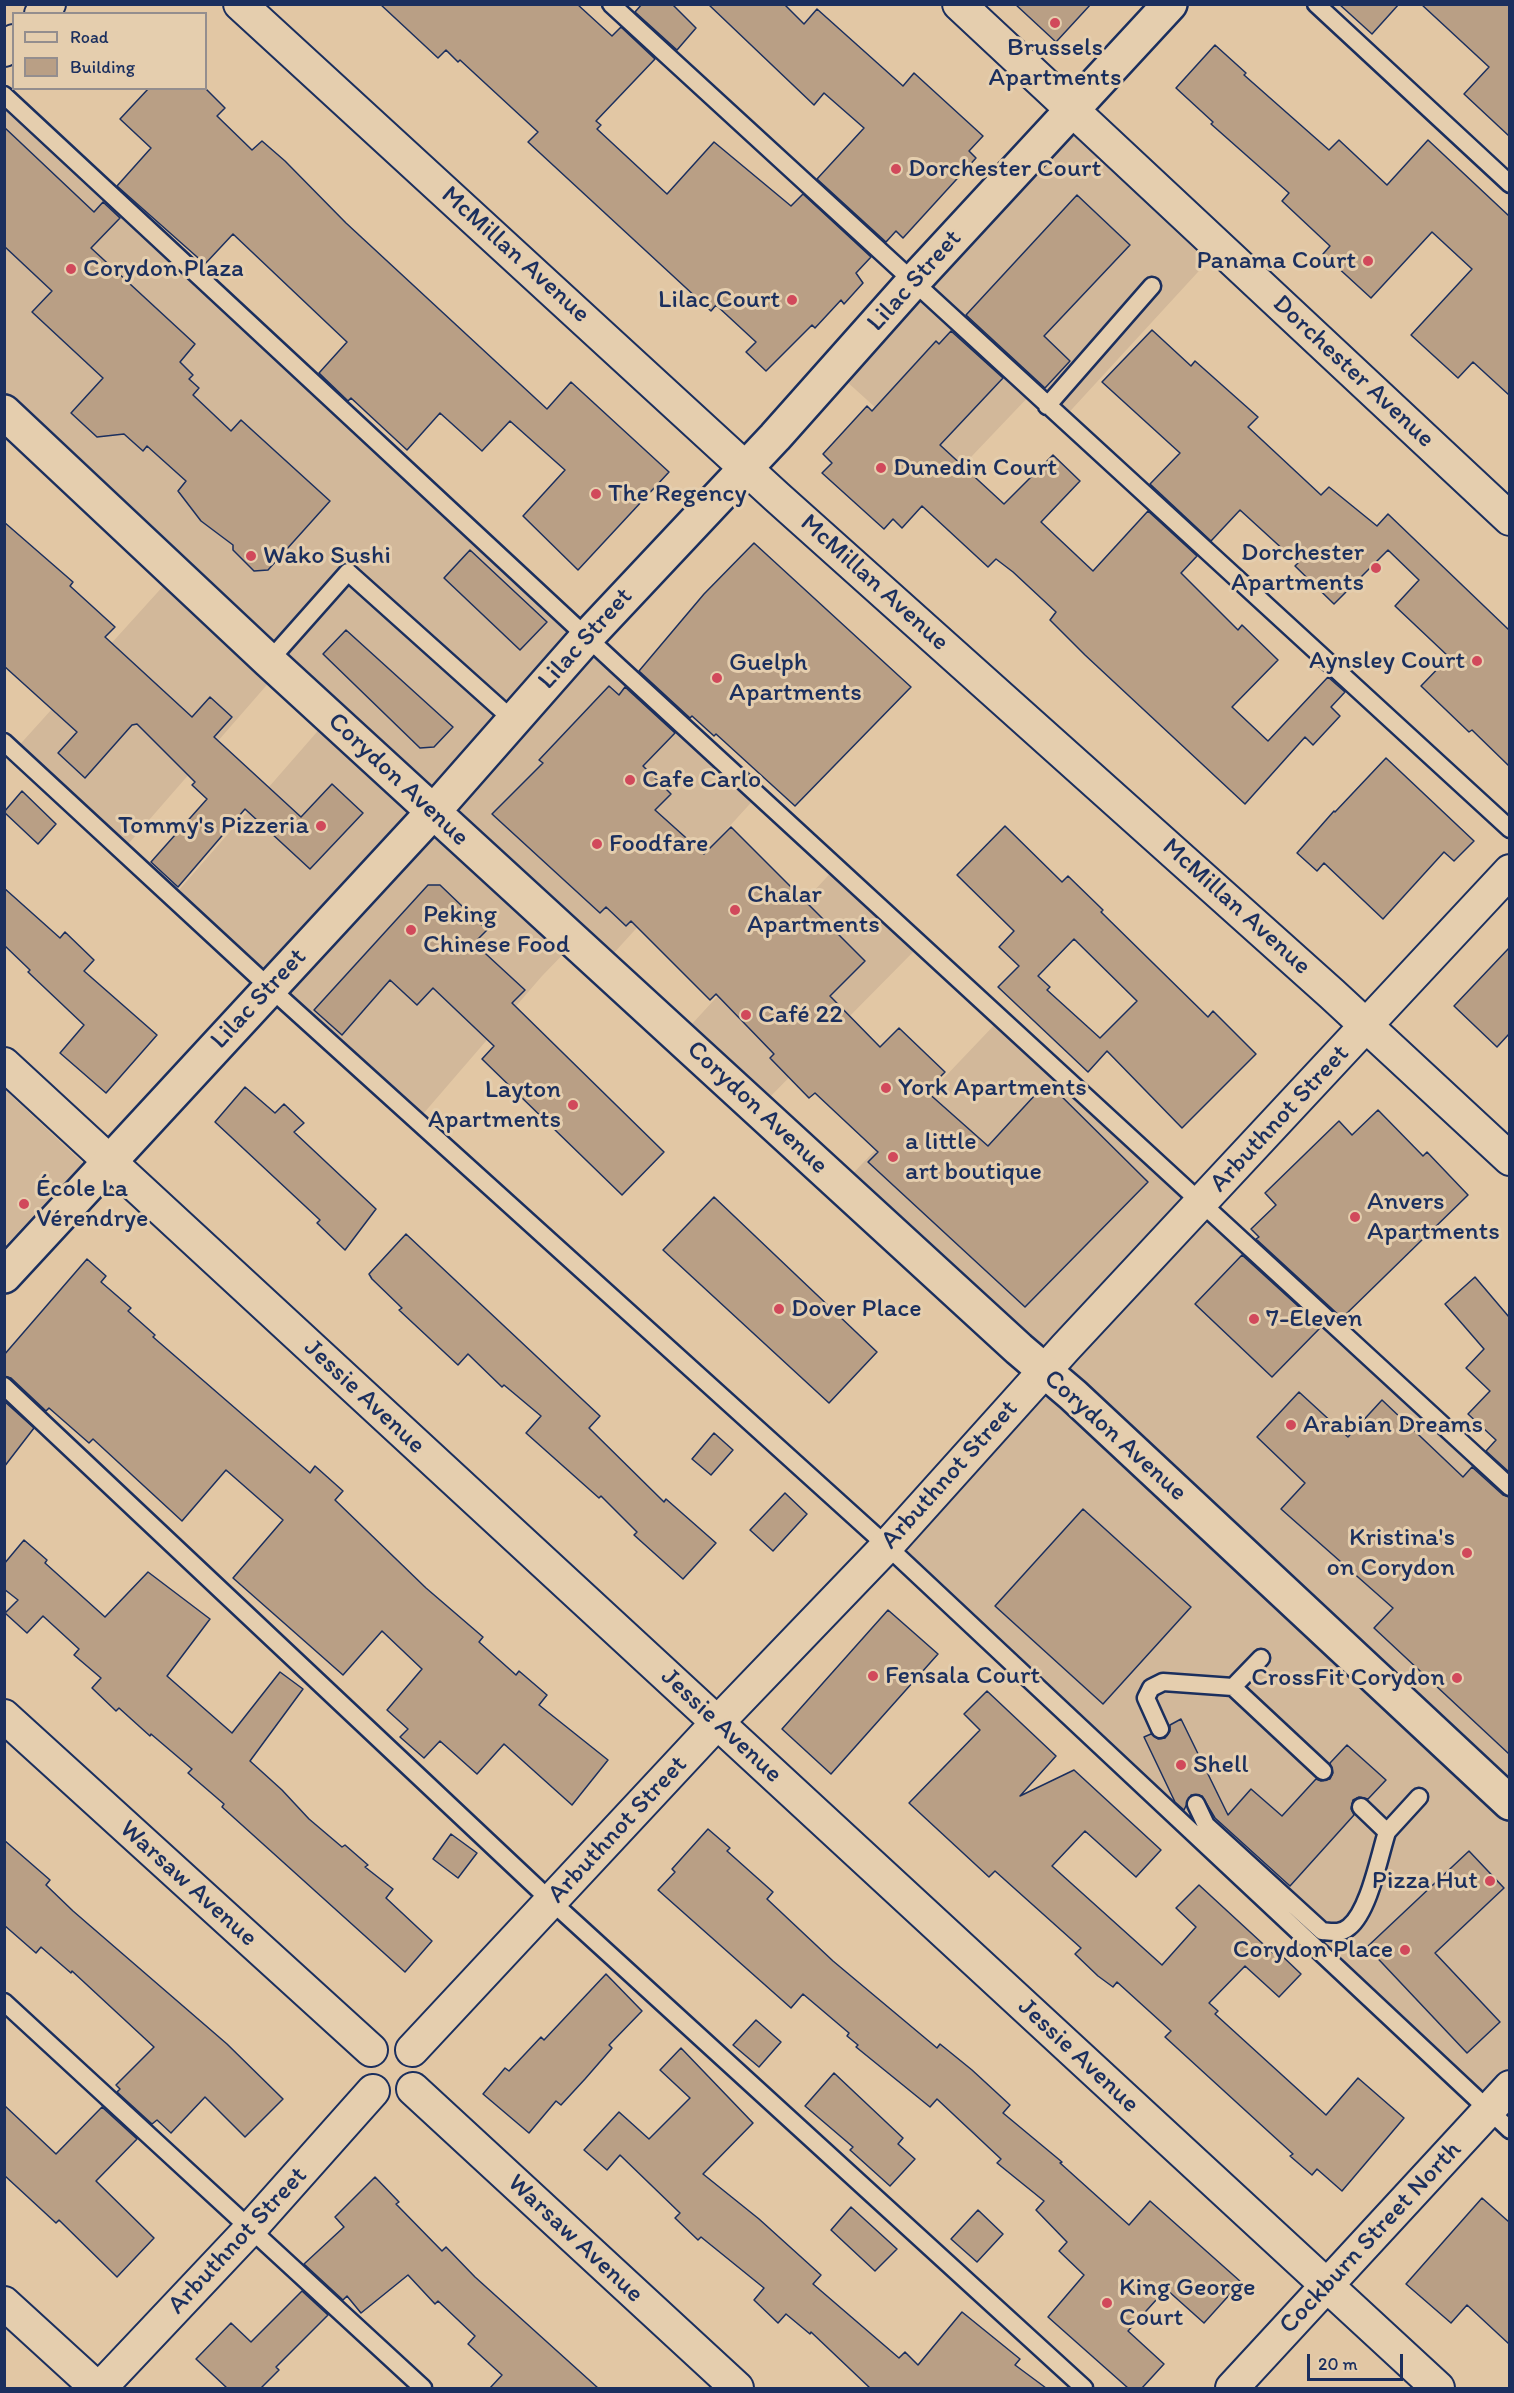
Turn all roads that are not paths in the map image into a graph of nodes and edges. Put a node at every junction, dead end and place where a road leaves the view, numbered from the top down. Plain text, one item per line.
1 (240, 4) edge
2 (611, 4) edge
3 (959, 4) edge
4 (1170, 4) edge
5 (1316, 4) edge
6 (4, 95) edge
7 (1072, 110) junction
8 (1509, 184) edge
9 (912, 283) junction
10 (1152, 286) dead end
11 (1047, 406) junction
12 (4, 412) edge
13 (745, 466) junction
14 (1509, 519) edge
15 (587, 637) junction
16 (268, 660) junction
17 (513, 720) junction
18 (4, 742) edge
19 (433, 812) junction
20 (1509, 829) edge
21 (1509, 871) edge
22 (270, 988) junction
23 (1365, 1025) junction
24 (4, 1064) edge
25 (1509, 1159) edge
26 (109, 1160) junction
27 (1202, 1204) junction
28 (4, 1276) edge
29 (1045, 1371) junction
30 (4, 1386) edge
31 (1509, 1486) edge
32 (887, 1546) junction
33 (1261, 1658) dead end
34 (1233, 1687) junction
35 (4, 1716) edge
36 (717, 1723) junction
37 (1160, 1729) dead end
38 (1323, 1771) dead end
39 (1419, 1797) dead end
40 (1509, 1803) edge
41 (1196, 1804) dead end
42 (1361, 1807) dead end
43 (1387, 1832) junction
44 (551, 1901) junction
45 (4, 2002) edge
46 (371, 2050) junction
47 (412, 2050) junction
48 (1509, 2087) edge
49 (413, 2089) junction
50 (373, 2091) junction
51 (1499, 2120) edge
52 (251, 2228) junction
53 (1326, 2286) junction
54 (4, 2303) edge
55 (99, 2388) edge
56 (423, 2388) edge
57 (737, 2388) edge
58 (1084, 2388) edge
59 (1232, 2388) edge
60 (1438, 2388) edge

1 - 13 street, McMillan Avenue
2 - 9 lane
3 - 7 street, Dorchester Avenue
4 - 7 main road, Lilac Street
5 - 8 lane
6 - 15 lane
7 - 9 main road, Lilac Street
7 - 14 street, Dorchester Avenue
9 - 11 lane
9 - 13 main road, Lilac Street
10 - 11 lane
11 - 20 lane
12 - 16 main road, Corydon Avenue
13 - 15 main road, Lilac Street
13 - 23 street, McMillan Avenue
15 - 17 main road, Lilac Street
15 - 27 lane
16 - 17 lane
16 - 19 main road, Corydon Avenue
17 - 19 main road, Lilac Street
18 - 22 lane
19 - 22 main road, Lilac Street
19 - 29 main road, Corydon Avenue
21 - 23 street, Arbuthnot Street
22 - 26 main road, Lilac Street
22 - 32 lane
23 - 25 street, McMillan Avenue
23 - 27 street, Arbuthnot Street
24 - 26 street, Jessie Avenue
26 - 28 main road, Lilac Street
26 - 36 street, Jessie Avenue
27 - 29 street, Arbuthnot Street
27 - 31 lane
29 - 32 street, Arbuthnot Street
29 - 40 main road, Corydon Avenue
30 - 44 lane
32 - 36 street, Arbuthnot Street
32 - 51 lane
33 - 34 lane
34 - 37 lane
34 - 38 lane
35 - 46 street, Warsaw Avenue
36 - 44 street, Arbuthnot Street
36 - 53 street, Jessie Avenue
39 - 43 lane
41 - 43 lane
42 - 43 lane
44 - 47 street, Arbuthnot Street
44 - 58 lane
45 - 52 lane
46 - 47 street
46 - 50 street
47 - 49 street
48 - 51 street, Cockburn Street North
49 - 50 street
49 - 57 street, Warsaw Avenue
50 - 52 street, Arbuthnot Street
51 - 53 street, Cockburn Street North
52 - 55 street, Arbuthnot Street
52 - 56 lane
53 - 59 street, Cockburn Street North
53 - 60 street, Jessie Avenue
54 - 55 street

